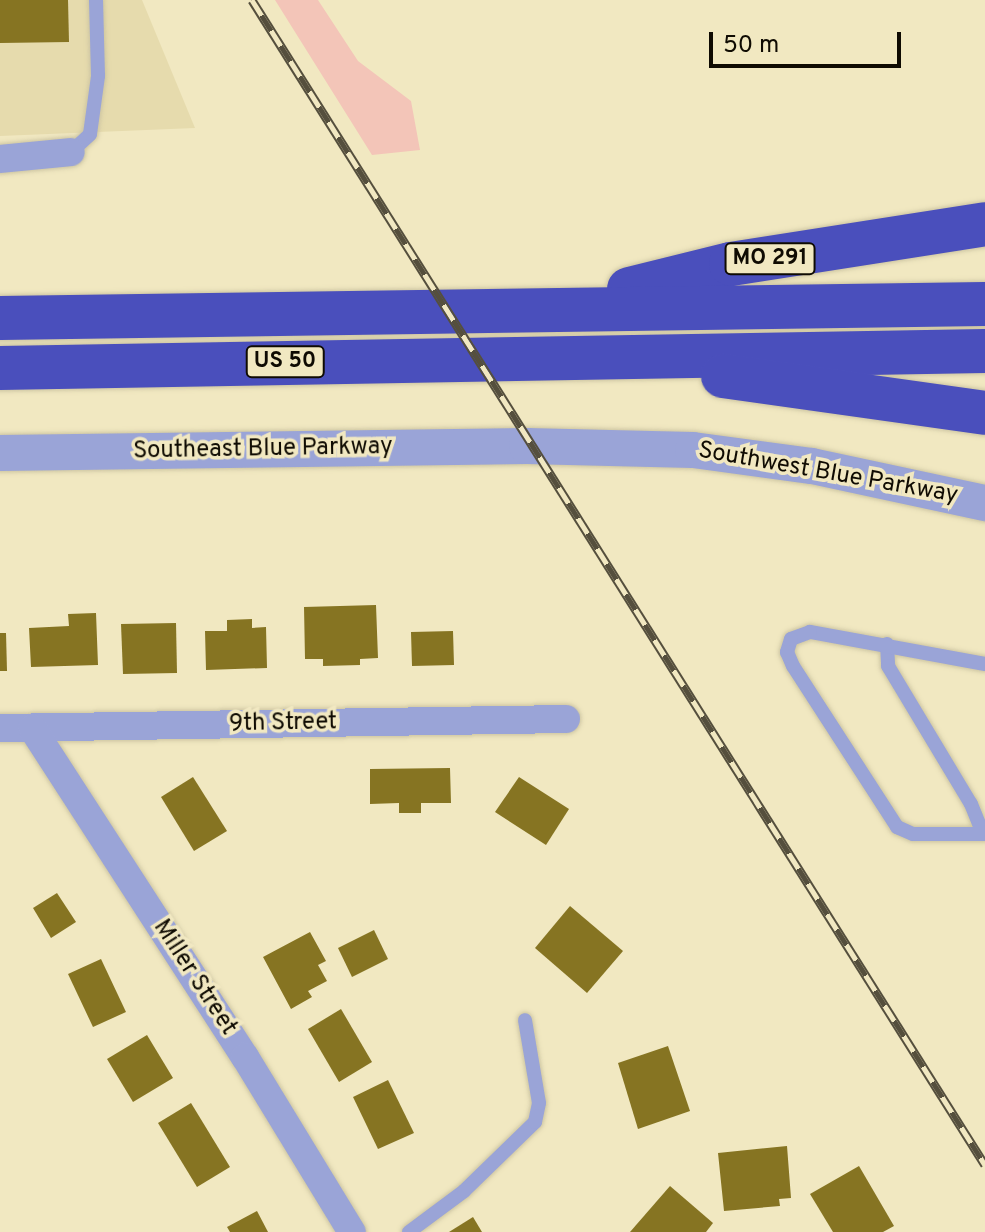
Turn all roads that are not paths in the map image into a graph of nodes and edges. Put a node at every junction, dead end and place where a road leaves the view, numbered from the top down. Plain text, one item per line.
1 (96, 0) edge
2 (71, 152) joint
3 (0, 159) edge
4 (985, 224) edge
5 (985, 304) edge
6 (557, 307) junction
7 (0, 318) edge
8 (985, 351) edge
9 (570, 356) junction
10 (0, 368) edge
11 (985, 413) edge
12 (527, 446) joint
13 (0, 453) edge
14 (985, 503) edge
15 (887, 644) junction
16 (985, 664) edge
17 (566, 719) dead end
18 (0, 728) edge
19 (32, 728) junction
20 (984, 834) edge
21 (525, 1020) dead end
22 (352, 1232) edge
23 (409, 1232) edge

1 - 2 lane
2 - 3 street
4 - 6 highway, MO 291
5 - 6 highway, US 50
6 - 7 highway, US 50
8 - 9 highway, US 50
9 - 10 highway, US 50
9 - 11 highway
12 - 13 street, Southeast Blue Parkway
12 - 14 street, Southwest Blue Parkway
15 - 16 lane
15 - 20 lane
15 - 20 lane
17 - 19 street, 9th Street
18 - 19 street, 9th Street
19 - 22 street, Miller Street
21 - 23 lane

